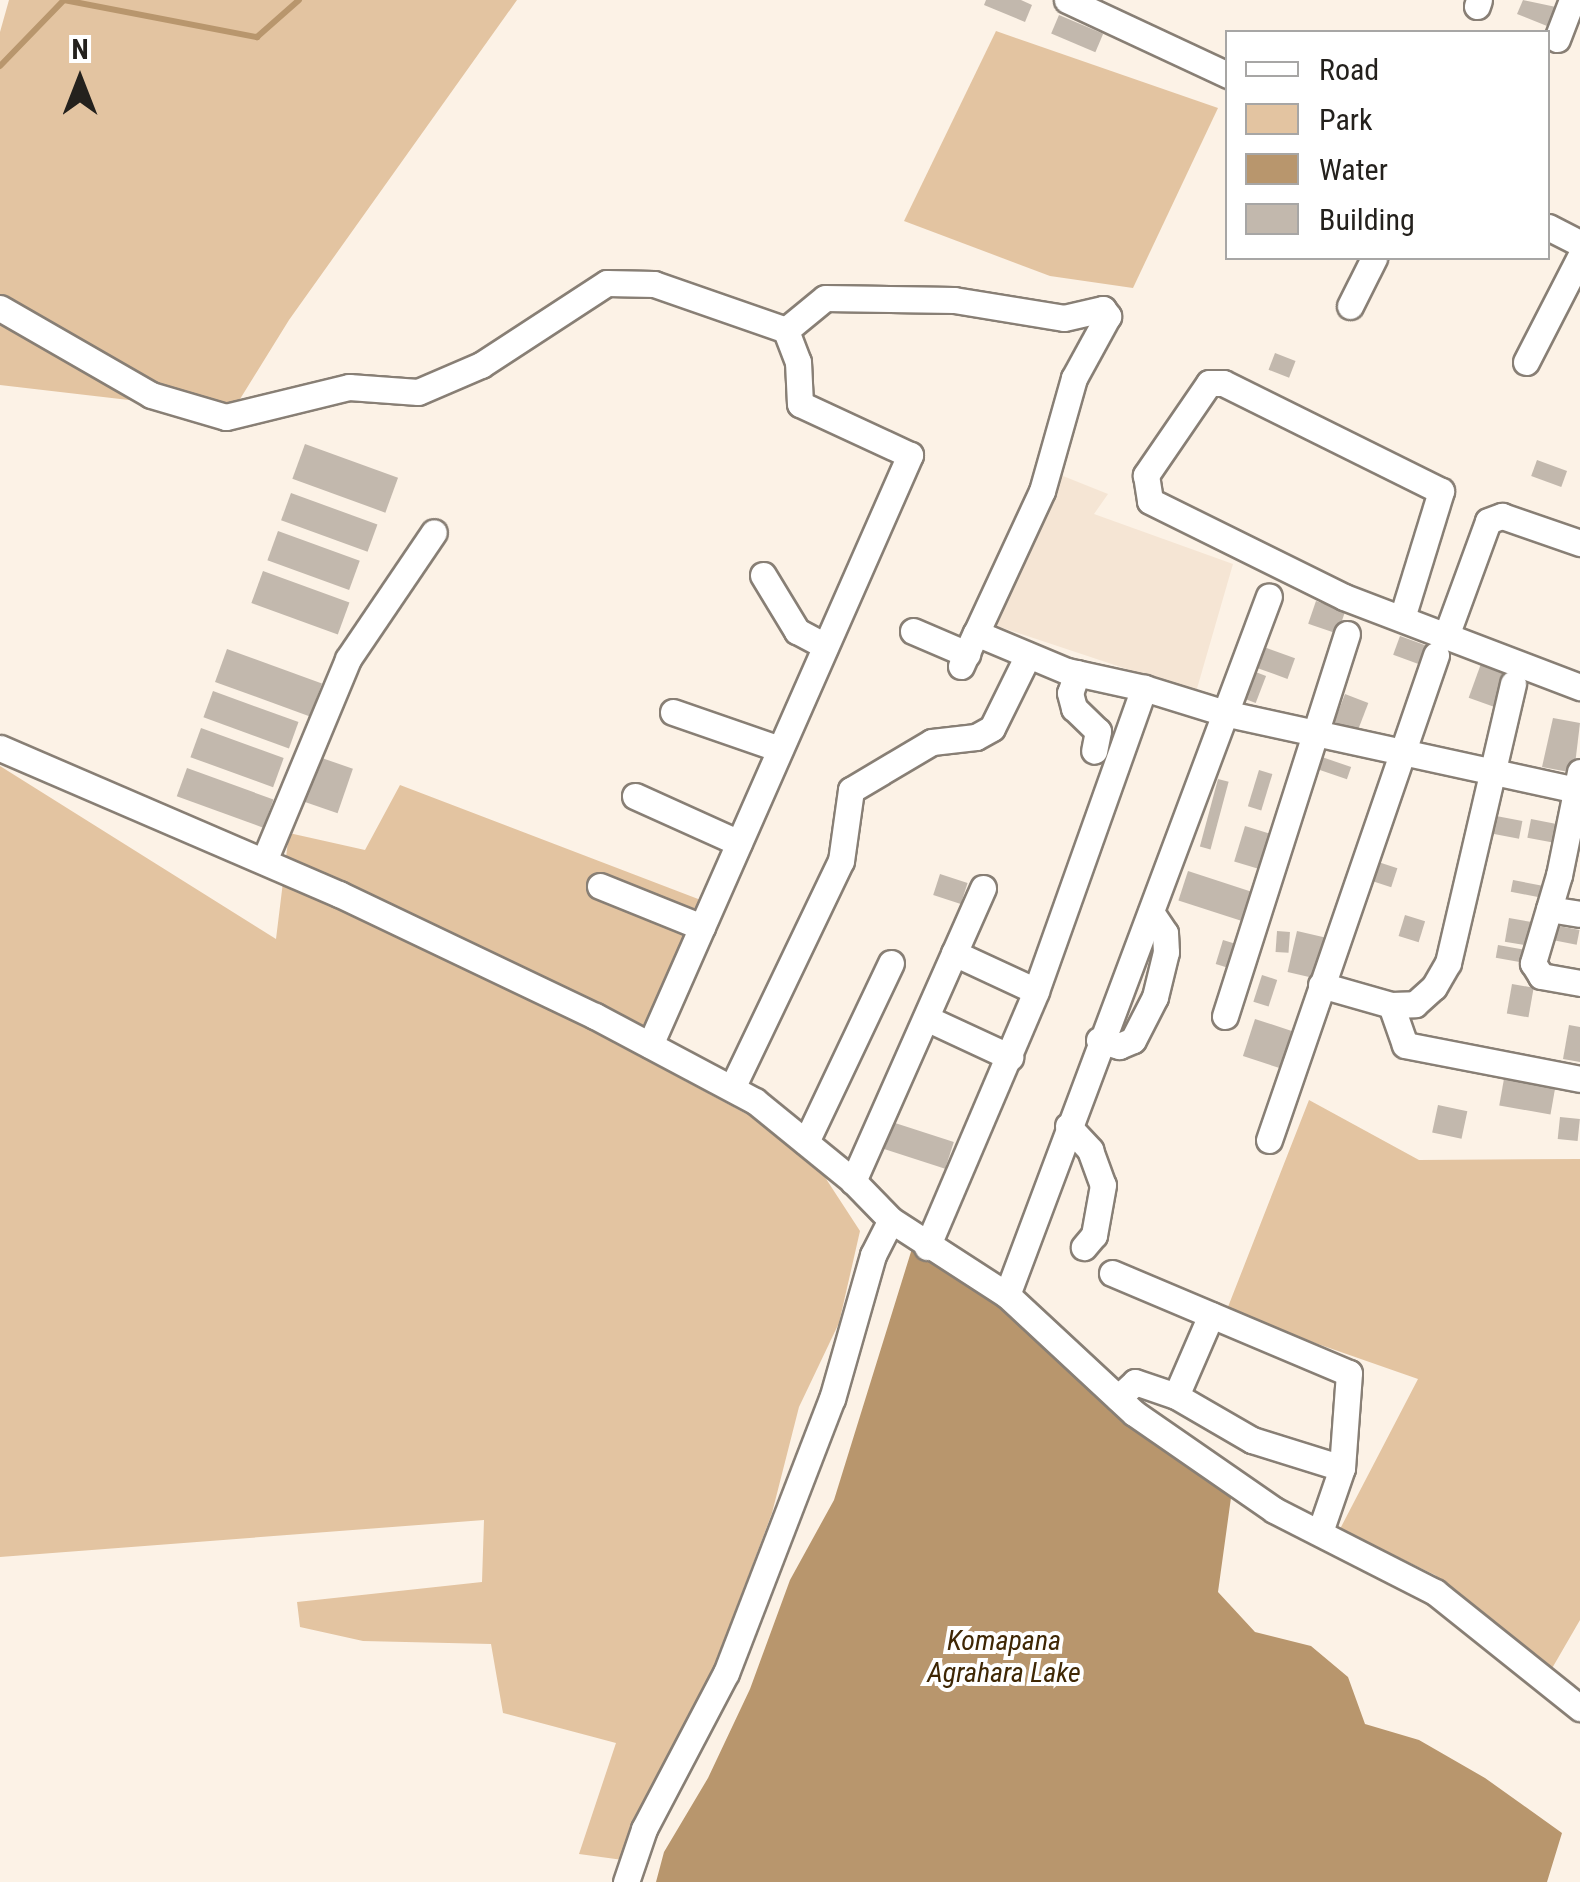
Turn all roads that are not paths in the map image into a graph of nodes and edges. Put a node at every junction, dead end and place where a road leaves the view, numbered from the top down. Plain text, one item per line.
1 (1066, 0) edge
2 (1572, 0) edge
3 (1557, 39) dead end
4 (1225, 74) edge
5 (1550, 228) edge
6 (1580, 243) edge
7 (1580, 257) edge
8 (1373, 260) edge
9 (1350, 306) dead end
10 (0, 308) edge
11 (786, 330) junction
12 (1526, 362) dead end
13 (434, 532) dead end
14 (1580, 543) edge
15 (763, 576) dead end
16 (1269, 596) dead end
17 (1402, 618) junction
18 (913, 631) dead end
19 (1347, 634) dead end
20 (825, 646) junction
21 (1441, 646) junction
22 (968, 651) junction
23 (1028, 655) junction
24 (1076, 673) junction
25 (1513, 683) dead end
26 (1580, 687) edge
27 (1144, 688) junction
28 (673, 712) dead end
29 (1228, 714) junction
30 (1314, 732) junction
31 (0, 748) edge
32 (780, 750) junction
33 (1094, 751) dead end
34 (1399, 752) junction
35 (1491, 773) junction
36 (1578, 785) edge
37 (635, 796) dead end
38 (739, 843) junction
39 (264, 862) junction
40 (600, 886) dead end
41 (983, 888) dead end
42 (1548, 909) junction
43 (1151, 912) junction
44 (1580, 914) edge
45 (702, 927) junction
46 (954, 953) junction
47 (890, 963) dead end
48 (1580, 983) edge
49 (1321, 985) junction
50 (1036, 991) junction
51 (1392, 1004) junction
52 (1224, 1016) dead end
53 (926, 1018) junction
54 (1099, 1040) junction
55 (650, 1045) junction
56 (1010, 1056) junction
57 (1580, 1079) edge
58 (732, 1088) junction
59 (1068, 1126) junction
60 (1269, 1140) dead end
61 (806, 1142) junction
62 (853, 1181) junction
63 (891, 1220) junction
64 (927, 1247) junction
65 (1084, 1247) dead end
66 (1112, 1273) dead end
67 (1007, 1295) junction
68 (1211, 1316) junction
69 (1176, 1396) junction
70 (1118, 1398) junction
71 (1218, 1420) junction
72 (1201, 1460) junction
73 (1342, 1468) junction
74 (1320, 1532) junction
75 (1580, 1708) edge
76 (626, 1882) edge

1 - 4 street
2 - 3 street
5 - 6 street
7 - 12 street
8 - 9 street
10 - 11 street
11 - 20 street
11 - 22 street
13 - 39 street
14 - 21 street
15 - 20 street
16 - 29 street
17 - 17 street
17 - 21 street
18 - 22 street
19 - 30 street
20 - 32 street
21 - 26 street
21 - 34 street
22 - 23 street
23 - 24 street
23 - 58 street
24 - 27 street
24 - 33 street
25 - 35 street
27 - 29 street
27 - 50 street
28 - 32 street
29 - 30 street
29 - 43 street
30 - 34 street
30 - 52 street
31 - 39 street
32 - 38 street
34 - 35 street
34 - 49 street
35 - 36 street
35 - 51 street
36 - 42 street
37 - 38 street
38 - 45 street
39 - 55 street
40 - 45 street
41 - 46 street
42 - 44 street
42 - 48 street
43 - 54 street
43 - 54 street
45 - 55 street
46 - 50 street
46 - 53 street
47 - 61 street
49 - 51 street
49 - 60 street
50 - 56 street
51 - 57 street
53 - 56 street
53 - 62 street
54 - 59 street
55 - 58 street
56 - 64 street
58 - 61 street
59 - 65 street
59 - 67 street
61 - 62 street
62 - 63 street
63 - 64 street
63 - 76 street
64 - 67 street
66 - 68 street
67 - 70 street
68 - 69 street
68 - 73 street
69 - 70 street
69 - 71 street
70 - 72 street
71 - 72 street
71 - 73 street
72 - 74 street
73 - 74 street
74 - 75 street

